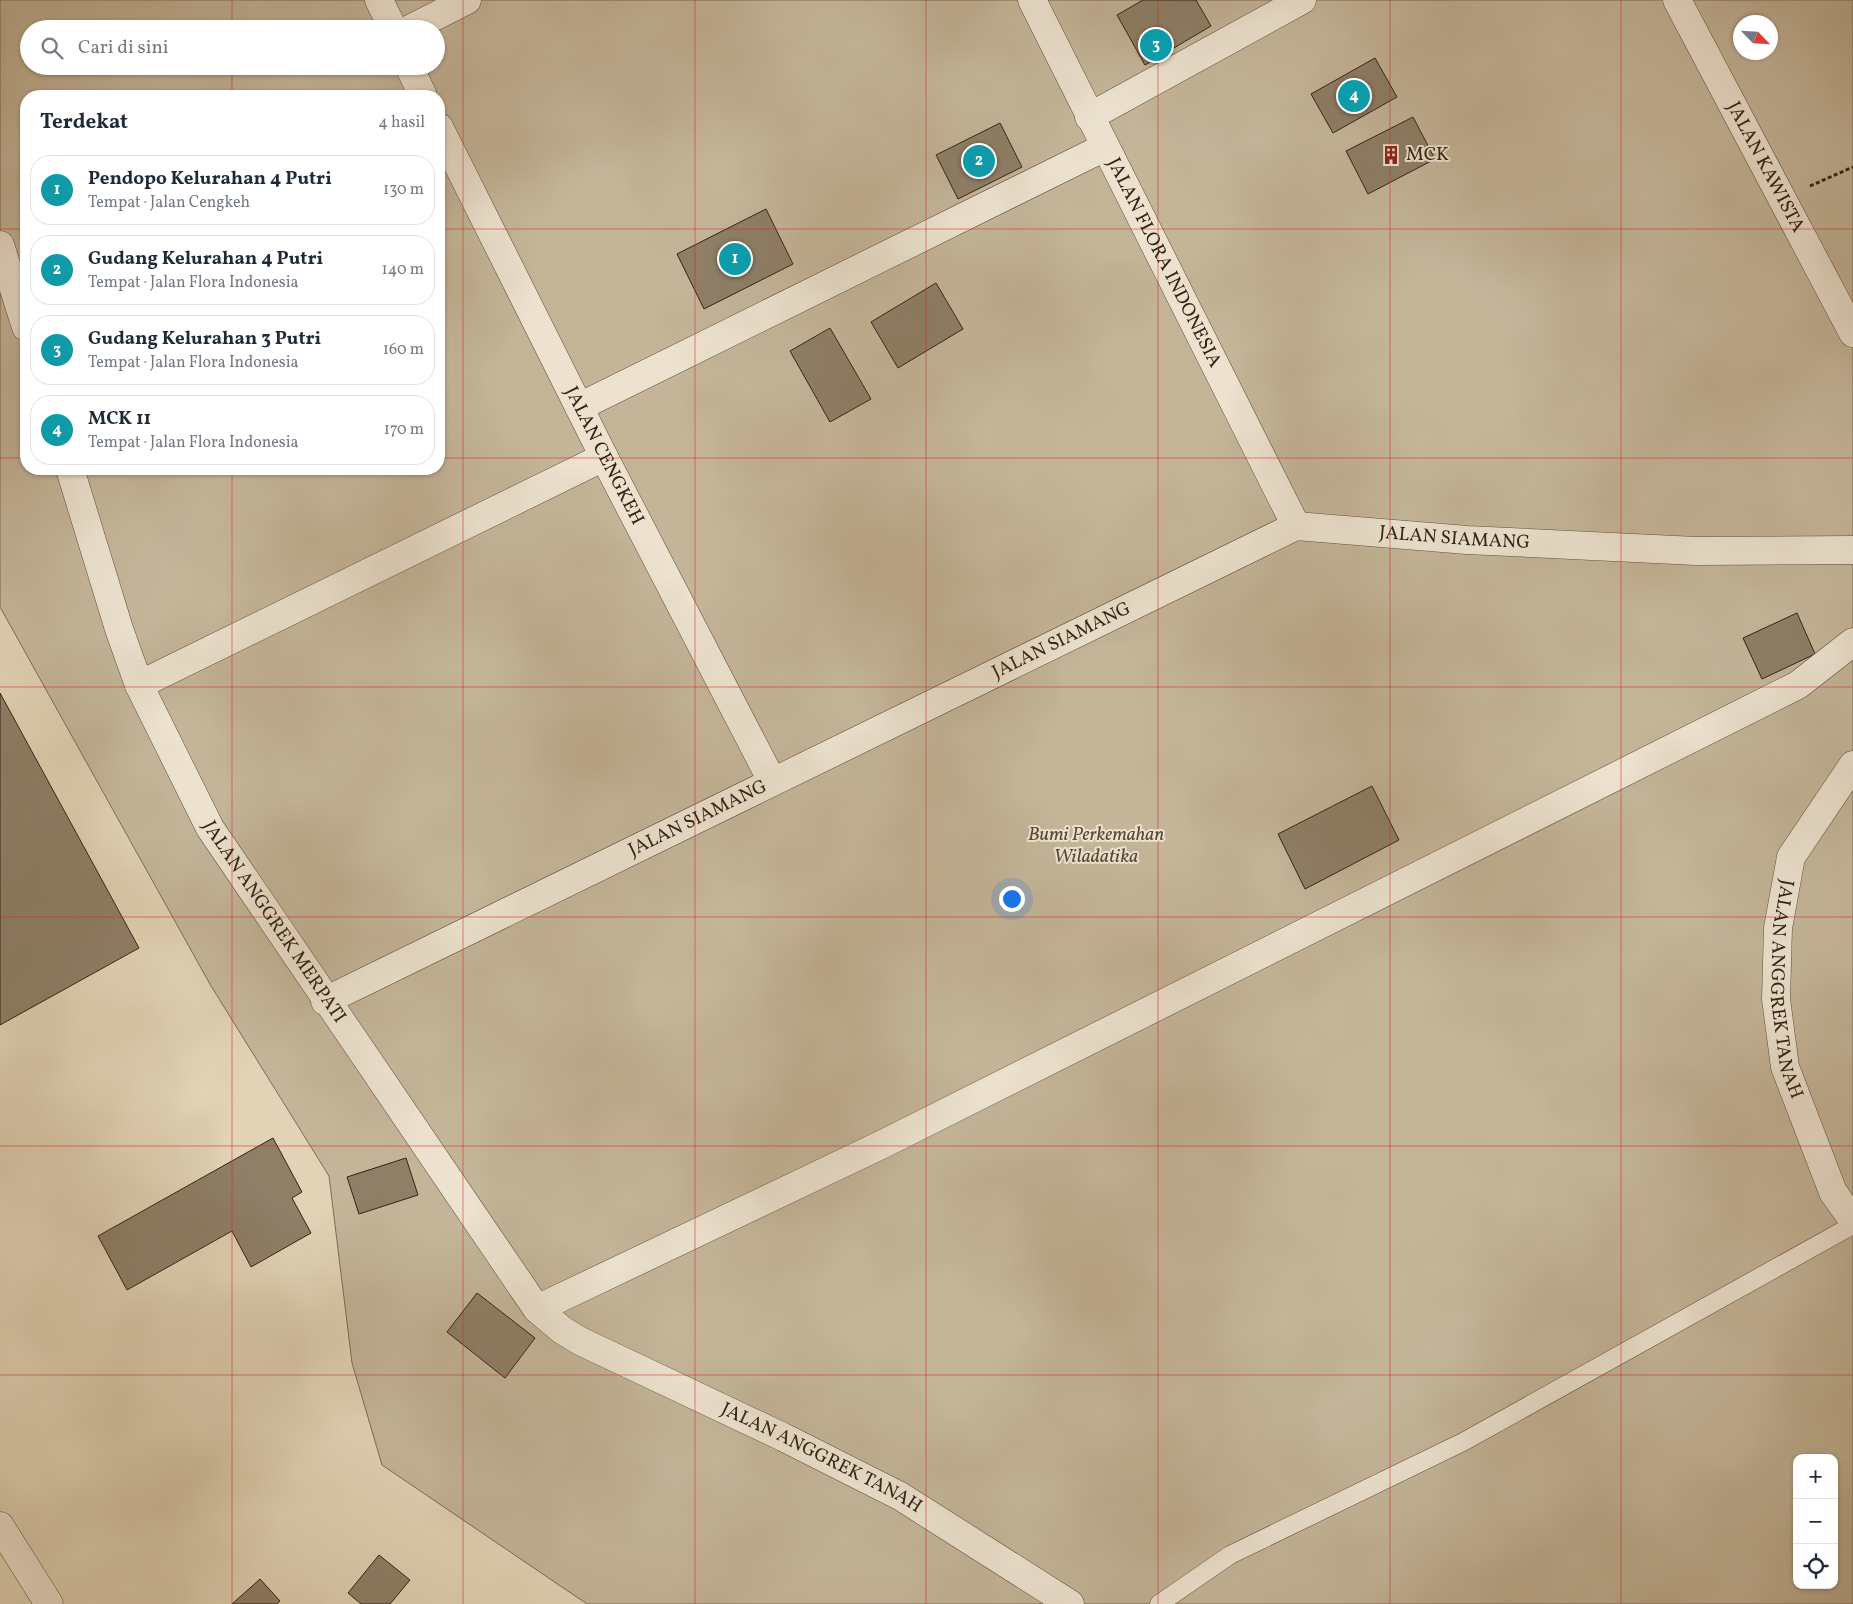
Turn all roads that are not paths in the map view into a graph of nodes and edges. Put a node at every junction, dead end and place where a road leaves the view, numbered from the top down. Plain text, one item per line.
1 (379, 0) edge
2 (468, 0) edge
3 (1032, 0) edge
4 (1302, 0) edge
5 (1676, 0) edge
6 (389, 20) edge
7 (428, 20) edge
8 (413, 75) edge
9 (420, 90) edge
10 (1089, 117) junction
11 (445, 139) edge
12 (1105, 147) junction
13 (0, 244) edge
14 (20, 308) edge
15 (1853, 334) edge
16 (580, 407) junction
17 (604, 457) junction
18 (72, 475) edge
19 (1296, 526) junction
20 (1853, 550) edge
21 (1853, 642) edge
22 (139, 685) junction
23 (1853, 765) edge
24 (772, 781) junction
25 (325, 1000) junction
26 (1853, 1220) edge
27 (1853, 1225) edge
28 (537, 1309) junction
29 (562, 1330) joint
30 (0, 1526) edge
31 (49, 1604) edge
32 (1070, 1604) edge
33 (1159, 1604) edge

1 - 6 street
2 - 7 street
3 - 10 street, JALAN FLORA INDONESIA
4 - 10 street
5 - 15 street, JALAN KAWISTA
8 - 9 street
10 - 12 street, JALAN FLORA INDONESIA
11 - 16 street, JALAN CENGKEH
12 - 16 street
12 - 19 street, JALAN FLORA INDONESIA
13 - 14 street
16 - 17 street, JALAN CENGKEH
17 - 22 street
17 - 24 street, JALAN CENGKEH
18 - 22 street, JALAN ANGGREK MERPATI
19 - 20 street, JALAN SIAMANG
19 - 24 street, JALAN SIAMANG
21 - 28 street
22 - 25 street, JALAN ANGGREK MERPATI
23 - 26 street, JALAN ANGGREK TANAH
24 - 25 street, JALAN SIAMANG
25 - 28 street, JALAN ANGGREK MERPATI
27 - 33 lane
28 - 29 street, JALAN ANGGREK MERPATI
29 - 32 street, JALAN ANGGREK TANAH
30 - 31 street

